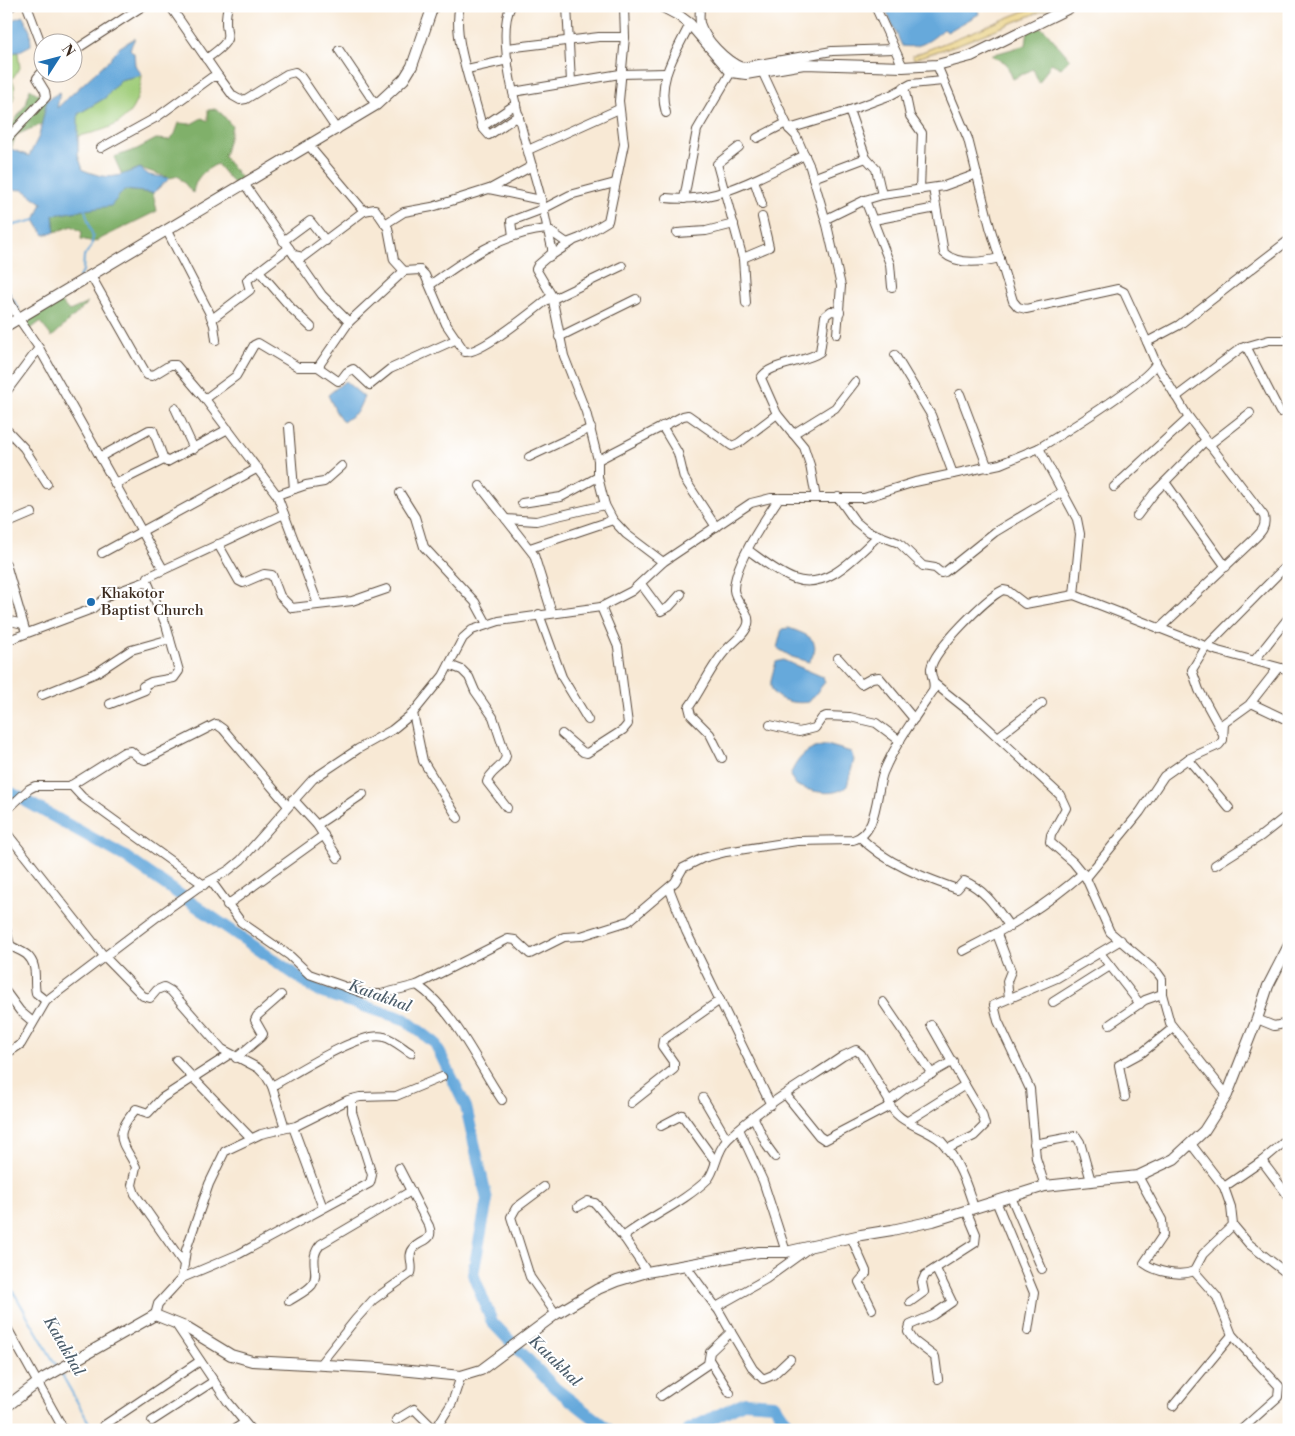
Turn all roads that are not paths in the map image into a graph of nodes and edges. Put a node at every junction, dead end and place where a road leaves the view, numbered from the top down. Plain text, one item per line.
1 (12, 6) edge
2 (27, 6) edge
3 (144, 6) edge
4 (170, 6) edge
5 (228, 6) edge
6 (433, 6) edge
7 (460, 6) edge
8 (511, 6) edge
9 (566, 6) edge
10 (624, 6) edge
11 (661, 6) edge
12 (700, 6) edge
13 (875, 6) edge
14 (1073, 6) edge
15 (6, 8) edge
16 (690, 24) junction
17 (37, 32) edge
18 (624, 37) junction
19 (568, 43) junction
20 (82, 46) edge
21 (507, 48) junction
22 (894, 49) junction
23 (339, 50) dead end
24 (206, 59) junction
25 (508, 60) junction
26 (937, 65) junction
27 (903, 67) junction
28 (467, 69) junction
29 (762, 71) junction
30 (731, 72) junction
31 (666, 73) junction
32 (620, 74) junction
33 (219, 77) junction
34 (943, 81) junction
35 (39, 82) edge
36 (571, 82) junction
37 (904, 87) junction
38 (513, 92) junction
39 (516, 104) junction
40 (376, 105) junction
41 (619, 109) junction
42 (848, 110) junction
43 (666, 113) dead end
44 (519, 116) junction
45 (787, 126) junction
46 (482, 127) junction
47 (337, 130) junction
48 (756, 138) dead end
49 (6, 140) edge
50 (310, 147) junction
51 (739, 147) dead end
52 (101, 148) dead end
53 (528, 150) junction
54 (805, 155) junction
55 (866, 158) junction
56 (532, 166) junction
57 (977, 174) junction
58 (813, 178) junction
59 (754, 180) junction
60 (615, 183) junction
61 (245, 185) junction
62 (933, 188) junction
63 (489, 189) junction
64 (920, 190) junction
65 (725, 192) junction
66 (882, 195) junction
67 (666, 198) dead end
68 (684, 199) junction
69 (541, 200) junction
70 (865, 200) junction
71 (762, 204) dead end
72 (936, 208) junction
73 (543, 209) junction
74 (364, 211) junction
75 (762, 217) dead end
76 (826, 219) junction
77 (874, 220) junction
78 (385, 224) junction
79 (734, 224) junction
80 (547, 229) junction
81 (167, 231) junction
82 (677, 233) dead end
83 (513, 236) junction
84 (1289, 240) edge
85 (283, 241) junction
86 (326, 241) junction
87 (574, 241) junction
88 (291, 252) junction
89 (549, 257) junction
90 (743, 258) junction
91 (1000, 258) junction
92 (622, 266) dead end
93 (260, 271) junction
94 (404, 272) junction
95 (91, 276) junction
96 (430, 285) junction
97 (892, 287) dead end
98 (6, 295) edge
99 (552, 298) junction
100 (636, 299) dead end
101 (746, 303) dead end
102 (840, 312) junction
103 (19, 319) junction
104 (212, 319) junction
105 (349, 322) junction
106 (6, 326) edge
107 (311, 327) dead end
108 (837, 334) dead end
109 (559, 337) junction
110 (216, 340) dead end
111 (457, 340) junction
112 (1289, 340) edge
113 (1148, 342) junction
114 (1246, 346) junction
115 (39, 348) junction
116 (895, 355) dead end
117 (1156, 363) junction
118 (318, 367) junction
119 (855, 382) dead end
120 (6, 392) edge
121 (960, 394) dead end
122 (1176, 397) junction
123 (205, 398) junction
124 (175, 408) dead end
125 (1280, 412) dead end
126 (777, 414) junction
127 (1250, 414) dead end
128 (1189, 418) junction
129 (6, 422) edge
130 (662, 426) junction
131 (289, 427) dead end
132 (591, 428) junction
133 (228, 429) junction
134 (7, 432) edge
135 (793, 434) junction
136 (1207, 443) junction
137 (1040, 448) junction
138 (194, 449) junction
139 (100, 457) junction
140 (529, 458) dead end
141 (164, 460) junction
142 (598, 460) junction
143 (342, 466) dead end
144 (258, 468) junction
145 (988, 468) junction
146 (953, 474) junction
147 (598, 477) junction
148 (1165, 482) junction
149 (47, 484) dead end
150 (115, 484) junction
151 (480, 486) dead end
152 (1114, 487) dead end
153 (294, 489) junction
154 (1062, 492) junction
155 (400, 493) dead end
156 (277, 495) junction
157 (838, 497) junction
158 (779, 498) junction
159 (816, 498) junction
160 (522, 503) dead end
161 (606, 505) junction
162 (32, 513) dead end
163 (284, 514) junction
164 (1137, 516) dead end
165 (506, 519) junction
166 (613, 520) junction
167 (6, 524) edge
168 (716, 526) junction
169 (142, 530) junction
170 (878, 536) junction
171 (218, 544) junction
172 (530, 548) junction
173 (748, 550) junction
174 (102, 553) dead end
175 (663, 562) junction
176 (1289, 563) edge
177 (6, 564) edge
178 (1226, 567) junction
179 (164, 569) junction
180 (147, 580) junction
181 (641, 584) junction
182 (387, 589) dead end
183 (681, 594) dead end
184 (1074, 595) junction
185 (318, 604) junction
186 (601, 607) junction
187 (552, 613) junction
188 (539, 614) junction
189 (1289, 616) edge
190 (6, 620) edge
191 (23, 624) junction
192 (487, 624) junction
193 (1159, 629) junction
194 (26, 633) junction
195 (170, 639) junction
196 (6, 641) edge
197 (1206, 647) junction
198 (838, 658) dead end
199 (1254, 661) junction
200 (449, 665) junction
201 (1278, 668) junction
202 (1289, 670) edge
203 (935, 684) junction
204 (42, 695) dead end
205 (1042, 703) dead end
206 (1250, 703) junction
207 (110, 704) dead end
208 (413, 713) junction
209 (914, 719) junction
210 (588, 720) dead end
211 (1289, 721) edge
212 (770, 724) dead end
213 (562, 734) dead end
214 (1223, 734) junction
215 (998, 738) junction
216 (900, 741) junction
217 (722, 758) dead end
218 (1188, 759) junction
219 (71, 785) junction
220 (363, 794) dead end
221 (293, 799) junction
222 (288, 806) junction
223 (507, 808) dead end
224 (1228, 808) dead end
225 (8, 810) edge
226 (1289, 814) edge
227 (458, 818) dead end
228 (317, 825) junction
229 (6, 832) edge
230 (324, 836) junction
231 (860, 837) junction
232 (338, 858) dead end
233 (1215, 865) dead end
234 (1085, 876) junction
235 (204, 885) junction
236 (669, 888) junction
237 (227, 904) junction
238 (1010, 927) junction
239 (6, 929) edge
240 (996, 934) junction
241 (1121, 940) junction
242 (1289, 945) edge
243 (963, 951) dead end
244 (1100, 953) junction
245 (104, 956) junction
246 (1110, 966) junction
247 (417, 985) junction
248 (6, 992) edge
249 (1162, 994) junction
250 (281, 995) dead end
251 (1009, 998) junction
252 (720, 1000) junction
253 (46, 1001) junction
254 (883, 1002) dead end
255 (1053, 1002) dead end
256 (1140, 1004) junction
257 (1258, 1019) junction
258 (33, 1022) junction
259 (1289, 1023) edge
260 (931, 1024) dead end
261 (1110, 1024) dead end
262 (1173, 1028) junction
263 (411, 1053) dead end
264 (6, 1054) edge
265 (233, 1056) junction
266 (176, 1060) dead end
267 (953, 1061) junction
268 (932, 1074) junction
269 (193, 1077) junction
270 (442, 1077) dead end
271 (965, 1085) junction
272 (272, 1086) junction
273 (1226, 1095) junction
274 (786, 1096) junction
275 (1125, 1097) dead end
276 (702, 1098) dead end
277 (352, 1099) junction
278 (502, 1100) dead end
279 (631, 1102) dead end
280 (890, 1103) junction
281 (770, 1105) junction
282 (754, 1118) junction
283 (908, 1121) junction
284 (661, 1126) dead end
285 (289, 1127) junction
286 (739, 1130) junction
287 (251, 1138) junction
288 (1289, 1138) edge
289 (727, 1139) junction
290 (1034, 1144) junction
291 (1191, 1144) junction
292 (947, 1149) junction
293 (775, 1157) dead end
294 (715, 1161) junction
295 (1262, 1161) junction
296 (399, 1168) dead end
297 (1138, 1176) junction
298 (1091, 1181) junction
299 (1045, 1186) junction
300 (544, 1187) dead end
301 (1224, 1187) junction
302 (411, 1191) junction
303 (1011, 1196) junction
304 (1289, 1197) edge
305 (996, 1201) junction
306 (578, 1207) dead end
307 (323, 1208) junction
308 (970, 1209) junction
309 (1233, 1225) junction
310 (851, 1237) junction
311 (624, 1239) junction
312 (810, 1247) junction
313 (786, 1252) junction
314 (184, 1264) junction
315 (686, 1266) junction
316 (1042, 1268) dead end
317 (936, 1269) junction
318 (1194, 1271) junction
319 (647, 1272) junction
320 (1289, 1275) edge
321 (182, 1278) junction
322 (289, 1301) dead end
323 (910, 1302) dead end
324 (716, 1307) junction
325 (872, 1309) dead end
326 (556, 1314) junction
327 (155, 1315) junction
328 (175, 1323) junction
329 (6, 1326) edge
330 (1028, 1331) dead end
331 (731, 1332) junction
332 (1232, 1335) junction
333 (790, 1359) dead end
334 (200, 1361) junction
335 (710, 1361) junction
336 (320, 1364) junction
337 (461, 1376) junction
338 (938, 1379) dead end
339 (41, 1381) junction
340 (214, 1381) junction
341 (730, 1393) dead end
342 (661, 1396) dead end
343 (1173, 1406) dead end
344 (6, 1407) edge
345 (396, 1420) dead end
346 (152, 1421) dead end
347 (244, 1423) junction
348 (103, 1426) dead end
349 (64, 1430) edge
350 (233, 1430) edge
351 (251, 1430) edge
352 (435, 1430) edge
353 (1241, 1430) edge

1 - 15 street
2 - 17 street
3 - 20 street
4 - 24 street
5 - 24 street
6 - 40 street
7 - 28 street
8 - 21 street
9 - 19 street
10 - 18 street
11 - 16 street
12 - 22 street
13 - 22 street
14 - 26 street
16 - 30 street
16 - 31 street
18 - 19 street
18 - 32 street
19 - 21 street
19 - 36 street
21 - 25 street
22 - 27 street
23 - 40 street
24 - 33 street
25 - 28 street
25 - 38 street
26 - 27 street
26 - 34 street
27 - 29 street
28 - 46 street
29 - 30 street
29 - 45 street
30 - 68 street
31 - 32 street
31 - 43 street
32 - 36 street
32 - 41 street
33 - 47 street
33 - 52 street
34 - 37 street
34 - 57 street
35 - 49 street
36 - 38 street
37 - 42 street
37 - 64 street
38 - 39 street
39 - 44 street
39 - 46 street
40 - 47 street
41 - 53 street
41 - 60 street
42 - 45 street
42 - 55 street
44 - 46 street
44 - 53 street
45 - 48 street
45 - 54 street
47 - 50 street
50 - 61 street
50 - 74 street
51 - 65 street
53 - 56 street
54 - 58 street
54 - 59 street
55 - 58 street
55 - 66 street
56 - 63 street
56 - 69 street
57 - 62 street
57 - 91 street
58 - 76 street
59 - 65 street
59 - 71 street
60 - 73 street
60 - 87 street
61 - 81 street
61 - 85 street
62 - 64 street
62 - 72 street
63 - 69 street
63 - 78 street
64 - 66 street
65 - 68 street
65 - 79 street
66 - 70 street
67 - 68 street
69 - 73 street
70 - 76 street
70 - 77 street
72 - 77 street
72 - 91 street
73 - 80 street
73 - 83 street
74 - 78 street
74 - 86 street
75 - 90 street
76 - 102 street
77 - 97 street
78 - 94 street
79 - 82 street
79 - 90 street
80 - 83 street
80 - 87 street
80 - 89 street
81 - 95 street
81 - 104 street
83 - 96 street
84 - 113 street
85 - 86 street
85 - 88 street
86 - 88 street
87 - 89 street
88 - 93 street
88 - 105 street
89 - 99 street
90 - 101 street
91 - 113 street
92 - 99 street
93 - 104 street
93 - 107 street
94 - 96 street
94 - 105 street
95 - 103 street
95 - 123 street
96 - 111 street
98 - 103 street
99 - 109 street
99 - 111 street
100 - 109 street
102 - 108 street
102 - 126 street
103 - 106 street
103 - 115 street
104 - 110 street
105 - 118 street
109 - 132 street
111 - 118 street
112 - 114 street
113 - 117 street
114 - 122 street
114 - 125 street
115 - 120 street
115 - 139 street
116 - 146 street
117 - 122 street
117 - 137 street
118 - 123 street
119 - 135 street
121 - 145 street
122 - 128 street
123 - 133 street
124 - 138 street
126 - 130 street
126 - 135 street
127 - 136 street
128 - 136 street
128 - 152 street
129 - 134 street
130 - 142 street
130 - 168 street
131 - 153 street
132 - 140 street
132 - 142 street
133 - 138 street
133 - 144 street
134 - 149 street
135 - 159 street
136 - 148 street
136 - 178 street
137 - 145 street
137 - 154 street
138 - 141 street
139 - 141 street
139 - 150 street
141 - 150 street
142 - 147 street
143 - 153 street
144 - 156 street
144 - 169 street
145 - 146 street
146 - 157 street
147 - 160 street
147 - 161 street
148 - 164 street
148 - 178 street
150 - 169 street
151 - 165 street
153 - 156 street
154 - 170 street
154 - 184 street
155 - 192 street
156 - 163 street
157 - 159 street
157 - 170 street
158 - 159 street
158 - 168 street
158 - 173 street
161 - 165 street
161 - 166 street
162 - 167 street
163 - 171 street
163 - 185 street
165 - 172 street
166 - 172 street
166 - 175 street
168 - 175 street
169 - 174 street
169 - 179 street
170 - 173 street
171 - 179 street
171 - 185 street
172 - 187 street
173 - 217 street
175 - 181 street
176 - 197 street
177 - 191 street
178 - 193 street
179 - 180 street
180 - 194 street
180 - 195 street
181 - 183 street
181 - 186 street
182 - 185 street
184 - 193 street
184 - 203 street
186 - 187 street
186 - 213 street
187 - 188 street
188 - 192 street
188 - 210 street
189 - 199 street
190 - 191 street
191 - 194 street
192 - 200 street
193 - 197 street
194 - 196 street
195 - 204 street
195 - 207 street
197 - 199 street
197 - 214 street
198 - 209 street
199 - 201 street
200 - 208 street
200 - 223 street
201 - 202 street
201 - 206 street
203 - 209 street
203 - 215 street
205 - 215 street
206 - 211 street
206 - 214 street
208 - 221 street
208 - 227 street
209 - 216 street
212 - 216 street
214 - 218 street
215 - 234 street
216 - 231 street
218 - 224 street
218 - 234 street
219 - 222 street
219 - 225 street
219 - 235 street
220 - 228 street
221 - 222 street
221 - 228 street
222 - 235 street
226 - 233 street
228 - 230 street
229 - 245 street
230 - 232 street
230 - 237 street
231 - 236 street
231 - 238 street
234 - 238 street
234 - 241 street
235 - 237 street
235 - 245 street
236 - 247 street
236 - 252 street
237 - 247 street
238 - 240 street
239 - 253 street
240 - 243 street
240 - 251 street
241 - 244 street
241 - 249 street
242 - 257 street
244 - 246 street
244 - 251 street
245 - 253 street
245 - 265 street
246 - 255 street
246 - 256 street
247 - 278 street
248 - 258 street
249 - 256 street
249 - 262 street
250 - 265 street
251 - 290 street
252 - 279 street
252 - 281 street
253 - 258 street
254 - 268 street
256 - 261 street
257 - 259 street
257 - 273 street
258 - 264 street
260 - 267 street
262 - 273 street
262 - 275 street
263 - 272 street
265 - 269 street
265 - 272 street
266 - 269 street
267 - 268 street
267 - 271 street
268 - 280 street
269 - 287 street
269 - 314 street
270 - 277 street
271 - 283 street
271 - 292 street
272 - 285 street
273 - 291 street
274 - 280 street
274 - 280 street
274 - 281 street
276 - 289 street
277 - 285 street
277 - 307 street
280 - 283 street
281 - 282 street
282 - 286 street
282 - 293 street
283 - 292 street
284 - 294 street
285 - 287 street
285 - 307 street
286 - 289 street
286 - 313 street
287 - 314 street
288 - 295 street
289 - 294 street
290 - 298 street
290 - 299 street
291 - 297 street
291 - 301 street
292 - 308 street
294 - 311 street
295 - 301 street
295 - 304 street
296 - 302 street
297 - 298 street
297 - 318 street
298 - 299 street
299 - 303 street
300 - 326 street
301 - 309 street
302 - 322 street
302 - 336 street
303 - 305 street
303 - 316 street
305 - 308 street
305 - 330 street
306 - 311 street
307 - 321 street
308 - 310 street
308 - 317 street
309 - 318 street
309 - 320 street
310 - 312 street
310 - 325 street
311 - 319 street
312 - 313 street
312 - 324 street
313 - 315 street
314 - 321 street
315 - 319 street
315 - 324 street
317 - 323 street
317 - 338 street
318 - 332 street
319 - 326 street
321 - 327 street
324 - 331 street
326 - 337 street
327 - 328 street
327 - 339 street
328 - 334 street
328 - 336 street
329 - 339 street
331 - 333 street
331 - 335 street
332 - 343 street
332 - 353 street
334 - 340 street
334 - 348 street
335 - 341 street
335 - 342 street
336 - 337 street
337 - 352 street
339 - 344 street
339 - 349 street
340 - 346 street
340 - 347 street
345 - 352 street
347 - 350 street
347 - 351 street

